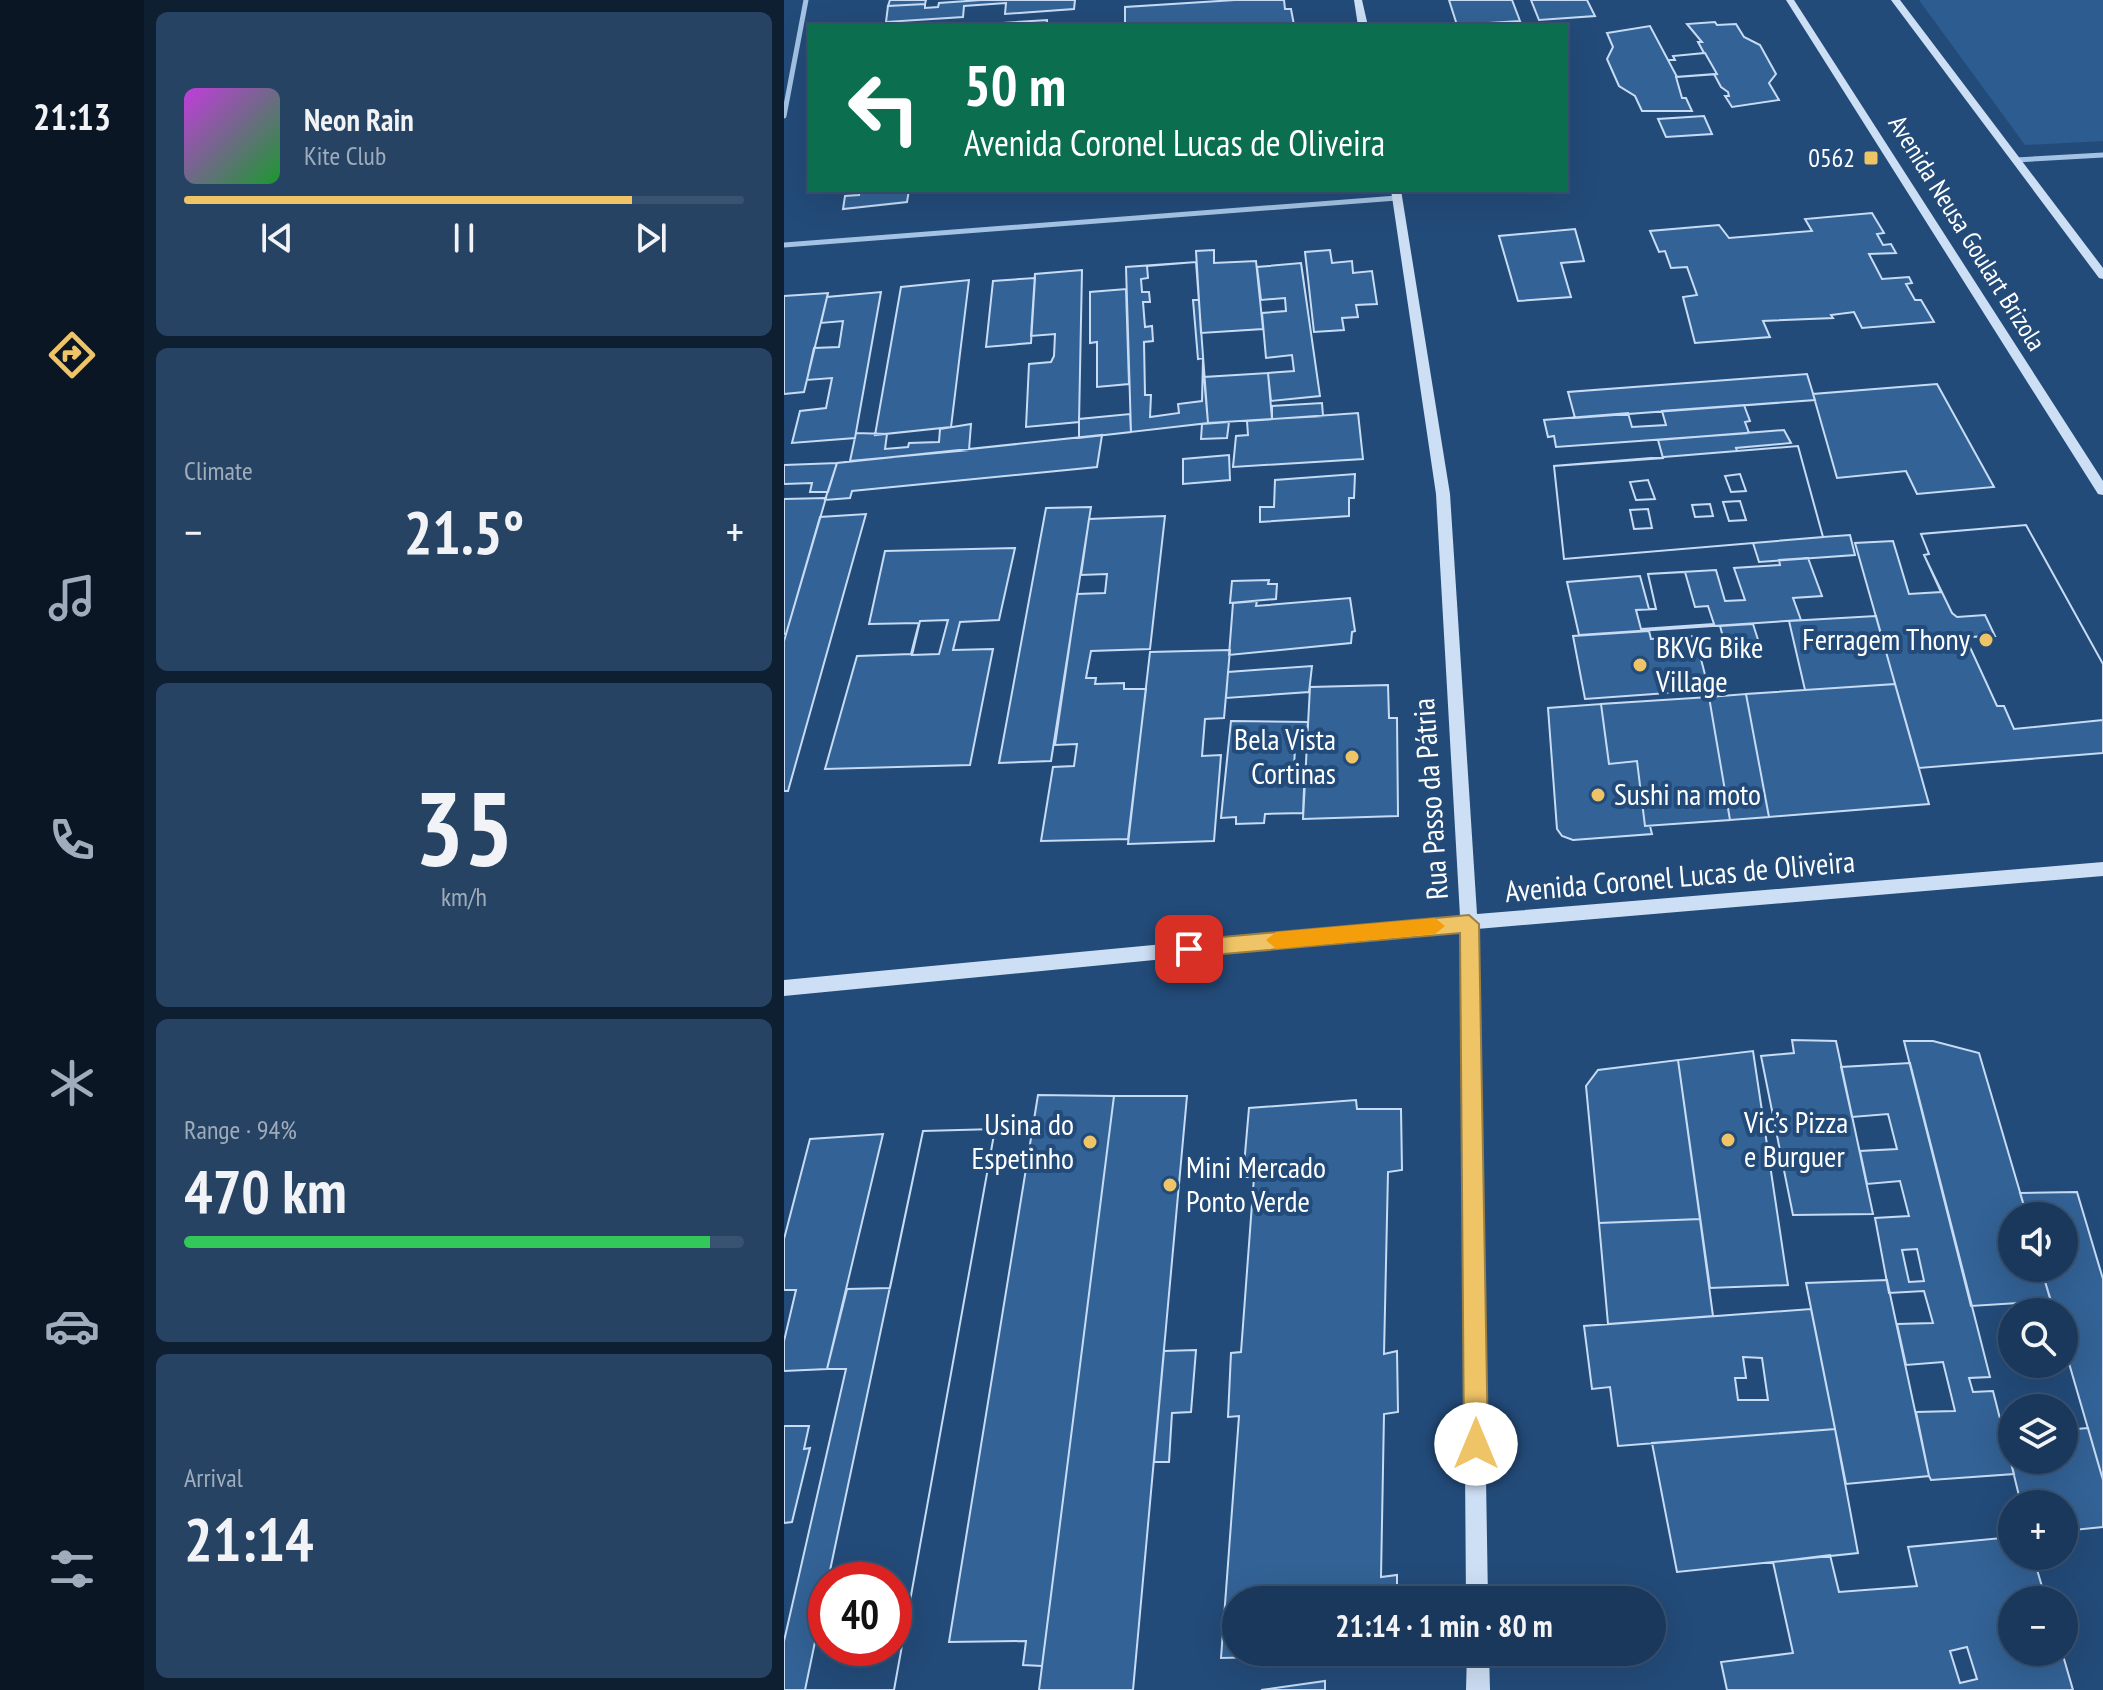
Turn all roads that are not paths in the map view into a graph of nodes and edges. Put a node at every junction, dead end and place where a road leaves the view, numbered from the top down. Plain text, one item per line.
1 (806, 0) edge
2 (1358, 0) edge
3 (1790, 0) edge
4 (1895, 0) edge
5 (1363, 24) edge
6 (784, 116) edge
7 (2103, 155) edge
8 (2015, 160) junction
9 (1397, 194) edge
10 (784, 245) edge
11 (2103, 276) edge
12 (2103, 491) edge
13 (2103, 869) edge
14 (1469, 924) junction
15 (784, 988) edge
16 (1477, 1586) edge
17 (1478, 1666) edge
18 (1478, 1690) edge

1 - 6 street
2 - 5 street
3 - 12 street, Avenida Neusa Goulart Brizola
4 - 8 street
7 - 8 street
8 - 11 street
9 - 10 street
9 - 14 street, Rua Passo da Pátria
13 - 14 street, Avenida Coronel Lucas de Oliveira
14 - 15 street, Avenida Coronel Lucas de Oliveira
14 - 16 street, Rua Passo da Pátria
17 - 18 street

